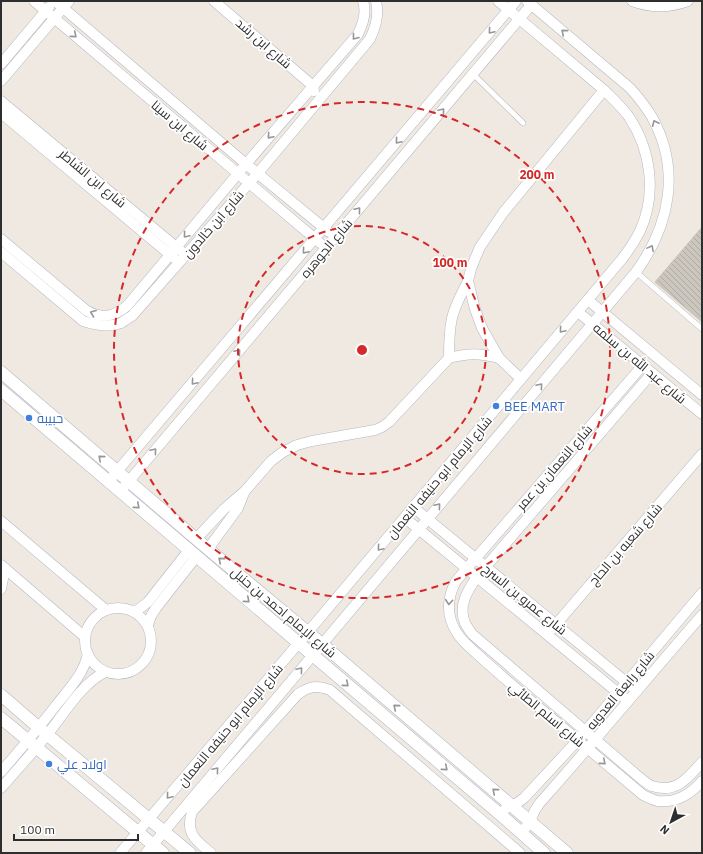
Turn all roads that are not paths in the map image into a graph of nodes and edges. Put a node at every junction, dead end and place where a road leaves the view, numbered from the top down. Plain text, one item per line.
1 (34, 1) edge
2 (214, 1) edge
3 (363, 1) edge
4 (376, 1) edge
5 (498, 1) edge
6 (516, 1) edge
7 (632, 1) edge
8 (688, 1) edge
9 (60, 3) edge
10 (529, 3) edge
11 (509, 10) junction
12 (46, 11) junction
13 (54, 18) junction
14 (520, 19) junction
15 (1, 64) edge
16 (473, 74) junction
17 (1, 81) edge
18 (313, 86) junction
19 (604, 90) junction
20 (324, 93) junction
21 (1, 101) edge
22 (1, 113) edge
23 (523, 123) dead end
24 (246, 164) junction
25 (258, 173) junction
26 (238, 174) junction
27 (249, 183) junction
28 (107, 196) junction
29 (324, 228) junction
30 (335, 238) junction
31 (1, 239) edge
32 (315, 239) junction
33 (326, 248) junction
34 (173, 251) junction
35 (1, 252) edge
36 (182, 259) junction
37 (636, 272) junction
38 (41, 279) junction
39 (468, 281) junction
40 (588, 300) junction
41 (578, 312) junction
42 (602, 312) junction
43 (592, 324) junction
44 (702, 329) edge
45 (449, 358) junction
46 (499, 358) junction
47 (643, 365) junction
48 (1, 372) edge
49 (652, 373) junction
50 (521, 380) junction
51 (2, 392) edge
52 (702, 395) edge
53 (702, 414) edge
54 (702, 454) edge
55 (117, 472) junction
56 (108, 482) junction
57 (129, 482) junction
58 (245, 491) junction
59 (120, 492) junction
60 (414, 507) junction
61 (405, 518) junction
62 (427, 518) junction
63 (1, 521) edge
64 (418, 529) junction
65 (196, 539) junction
66 (208, 549) junction
67 (193, 553) junction
68 (475, 558) junction
69 (2, 567) edge
70 (486, 567) junction
71 (466, 568) junction
72 (477, 577) junction
73 (1, 589) edge
74 (701, 596) edge
75 (691, 605) junction
76 (106, 610) junction
77 (135, 612) junction
78 (702, 615) edge
79 (556, 624) junction
80 (148, 625) junction
81 (308, 632) junction
82 (547, 635) junction
83 (85, 637) junction
84 (299, 644) junction
85 (322, 644) junction
86 (88, 654) junction
87 (312, 655) junction
88 (105, 672) junction
89 (626, 682) junction
90 (637, 691) junction
91 (618, 692) junction
92 (1, 695) edge
93 (628, 701) junction
94 (1, 718) edge
95 (43, 731) junction
96 (585, 731) junction
97 (578, 740) junction
98 (596, 740) junction
99 (32, 744) junction
100 (588, 749) junction
101 (702, 762) edge
102 (1, 772) edge
103 (702, 781) edge
104 (1, 788) edge
105 (512, 805) junction
106 (502, 816) junction
107 (149, 819) junction
108 (531, 822) junction
109 (164, 831) junction
110 (138, 832) junction
111 (520, 832) junction
112 (149, 849) edge
113 (120, 853) edge
114 (163, 853) edge
115 (190, 853) edge
116 (211, 853) edge
117 (520, 853) edge
118 (544, 853) edge
119 (567, 853) edge

1 - 12 street, شارع ابن سينا
2 - 18 street, شارع ابن رشد
3 -> 18 street, شارع ابن خالدون
4 - 20 street, شارع ابن خالدون
5 - 11 street, شارع الإمام ابو حنيفه النعمان
6 - 11 street, شارع الجوهره
7 - 8 street
9 - 12 street
9 - 13 street
9 - 24 street, شارع ابن سينا
10 - 14 street, شارع الجوهره
37 -> 10 street, شارع الإمام ابو حنيفه النعمان
11 - 14 street, شارع الإمام ابو حنيفه النعمان
11 -> 29 street, شارع الجوهره
12 - 13 street, شارع ابن سينا
12 - 15 street
13 - 17 street
13 -> 26 street, شارع ابن سينا
14 - 16 street, شارع الجوهره
14 - 19 street, شارع الإمام ابو حنيفه النعمان
16 - 23 lane
30 -> 16 street, شارع الجوهره
18 - 20 street, شارع ابن رشد
18 -> 24 street, شارع ابن خالدون
19 - 39 street
19 - 40 street, شارع الإمام ابو حنيفه النعمان
20 - 25 street, شارع ابن خالدون
21 - 28 street, شارع ابن الشاطر
22 - 28 street, شارع ابن الشاطر
24 - 25 street, شارع ابن سينا
24 - 26 street, شارع ابن خالدون
25 - 27 street, شارع ابن خالدون
25 - 29 street, شارع ابن سينا
26 - 27 street, شارع ابن سينا
26 -> 34 street, شارع ابن خالدون
27 - 32 street, شارع ابن سينا
27 - 36 street, شارع ابن خالدون
28 - 34 street, شارع ابن الشاطر
29 - 30 street, شارع ابن سينا
29 - 32 street, شارع الجوهره
30 - 33 street, شارع الجوهره
31 - 38 street, شارع ابن خالدون
32 - 33 street, شارع ابن سينا
32 -> 55 street, شارع الجوهره
57 -> 33 street, شارع الجوهره
34 - 36 street, شارع ابن الشاطر
34 -> 38 street, شارع ابن خالدون
35 - 38 street, شارع ابن خالدون
36 - 38 street, شارع ابن خالدون
37 - 42 street, شارع الإمام ابو حنيفه النعمان
37 - 44 lane
39 - 45 street
39 - 46 street
40 - 41 street, شارع الإمام ابو حنيفه النعمان
40 - 42 street, شارع عبد الله بن سلمه
41 - 43 street, شارع عبد الله بن سلمه
41 -> 50 street, شارع الإمام ابو حنيفه النعمان
42 - 43 street, شارع الإمام ابو حنيفه النعمان
42 - 52 street, شارع عبد الله بن سلمه
43 - 47 street, شارع عبد الله بن سلمه
62 -> 43 street, شارع الإمام ابو حنيفه النعمان
45 - 46 street
45 - 58 street
46 - 50 street
47 - 49 street, شارع عبد الله بن سلمه
47 - 68 street, شارع النعمان بن عمر
55 -> 48 street, شارع الإمام احمد بن حنبل
49 - 53 street, شارع عبد الله بن سلمه
49 - 70 street, شارع النعمان بن عمر
50 - 60 street, شارع الإمام ابو حنيفه النعمان
51 - 56 street, شارع الإمام احمد بن حنبل
54 - 79 street, شارع شعبه بن الحاج
55 - 56 street, شارع الجوهره
55 - 57 street, شارع الإمام احمد بن حنبل
56 - 59 street, شارع الإمام احمد بن حنبل
57 - 59 street, شارع الجوهره
57 - 65 street, شارع الإمام احمد بن حنبل
58 - 65 street
58 - 66 street
59 -> 67 street, شارع الإمام احمد بن حنبل
60 - 61 street, شارع الإمام ابو حنيفه النعمان
60 - 62 street, شارع عمرو بن السرح
61 - 64 street, شارع عمرو بن السرح
61 -> 81 street, شارع الإمام ابو حنيفه النعمان
62 - 64 street, شارع الإمام ابو حنيفه النعمان
62 - 68 street, شارع عمرو بن السرح
63 - 76 street
64 - 71 street, شارع عمرو بن السرح
64 - 85 street, شارع الإمام ابو حنيفه النعمان
65 - 66 street, شارع الإمام احمد بن حنبل
81 -> 66 street, شارع الإمام احمد بن حنبل
67 - 77 street
67 - 80 street
67 -> 84 street, شارع الإمام احمد بن حنبل
68 - 70 street, شارع عمرو بن السرح
68 - 71 street, شارع النعمان بن عمر
69 - 73 street
69 - 83 street
70 - 72 street, شارع النعمان بن عمر
70 - 79 street, شارع عمرو بن السرح
71 - 72 street, شارع عمرو بن السرح
71 -> 97 street, شارع اسلم الطائي
72 - 82 street, شارع عمرو بن السرح
72 - 96 street, شارع اسلم الطائي
74 - 75 street, شارع رابعة العدويه
75 - 78 street
75 - 89 street, شارع رابعة العدويه
76 - 77 street
76 - 83 street
77 - 80 street
78 - 90 street, شارع رابعة العدويه
79 - 82 street, شارع شعبه بن الحاج
79 - 89 street, شارع عمرو بن السرح
80 - 88 street
81 - 84 street, شارع الإمام ابو حنيفه النعمان
81 - 85 street, شارع الإمام احمد بن حنبل
82 - 91 street, شارع عمرو بن السرح
83 - 86 street
84 - 87 street, شارع الإمام احمد بن حنبل
84 -> 107 street, شارع الإمام ابو حنيفه النعمان
85 - 87 street, شارع الإمام ابو حنيفه النعمان
105 -> 85 street, شارع الإمام احمد بن حنبل
86 - 88 street
86 - 95 street
87 -> 106 street, شارع الإمام احمد بن حنبل
109 -> 87 street, شارع الإمام ابو حنيفه النعمان
88 - 95 street
89 - 90 street, شارع عمرو بن السرح
89 - 91 street, شارع رابعة العدويه
90 - 93 street, شارع رابعة العدويه
91 - 93 street, شارع عمرو بن السرح
91 - 96 street, شارع رابعة العدويه
92 - 95 street
93 - 98 street, شارع رابعة العدويه
94 - 99 street
95 - 99 street
95 - 107 street
96 - 97 street, شارع رابعة العدويه
96 - 98 street, شارع اسلم الطائي
97 - 100 street, شارع اسلم الطائي
97 - 105 street, شارع رابعة العدويه
98 - 100 street, شارع رابعة العدويه
98 - 101 street, شارع اسلم الطائي
99 - 102 street
99 - 104 street
99 - 110 street
100 -> 103 street, شارع اسلم الطائي
100 - 108 street, شارع رابعة العدويه
105 - 106 street, شارع رابعة العدويه
105 - 108 street, شارع الإمام احمد بن حنبل
106 - 111 street, شارع الإمام احمد بن حنبل
107 - 109 street
107 - 110 street, شارع الإمام ابو حنيفه النعمان
108 - 111 street, شارع رابعة العدويه
108 - 119 street, شارع الإمام احمد بن حنبل
109 - 112 street, شارع الإمام ابو حنيفه النعمان
109 - 115 street
110 - 112 street
110 - 113 street, شارع الإمام ابو حنيفه النعمان
111 - 118 street, شارع الإمام احمد بن حنبل
112 - 114 street
116 - 117 street

